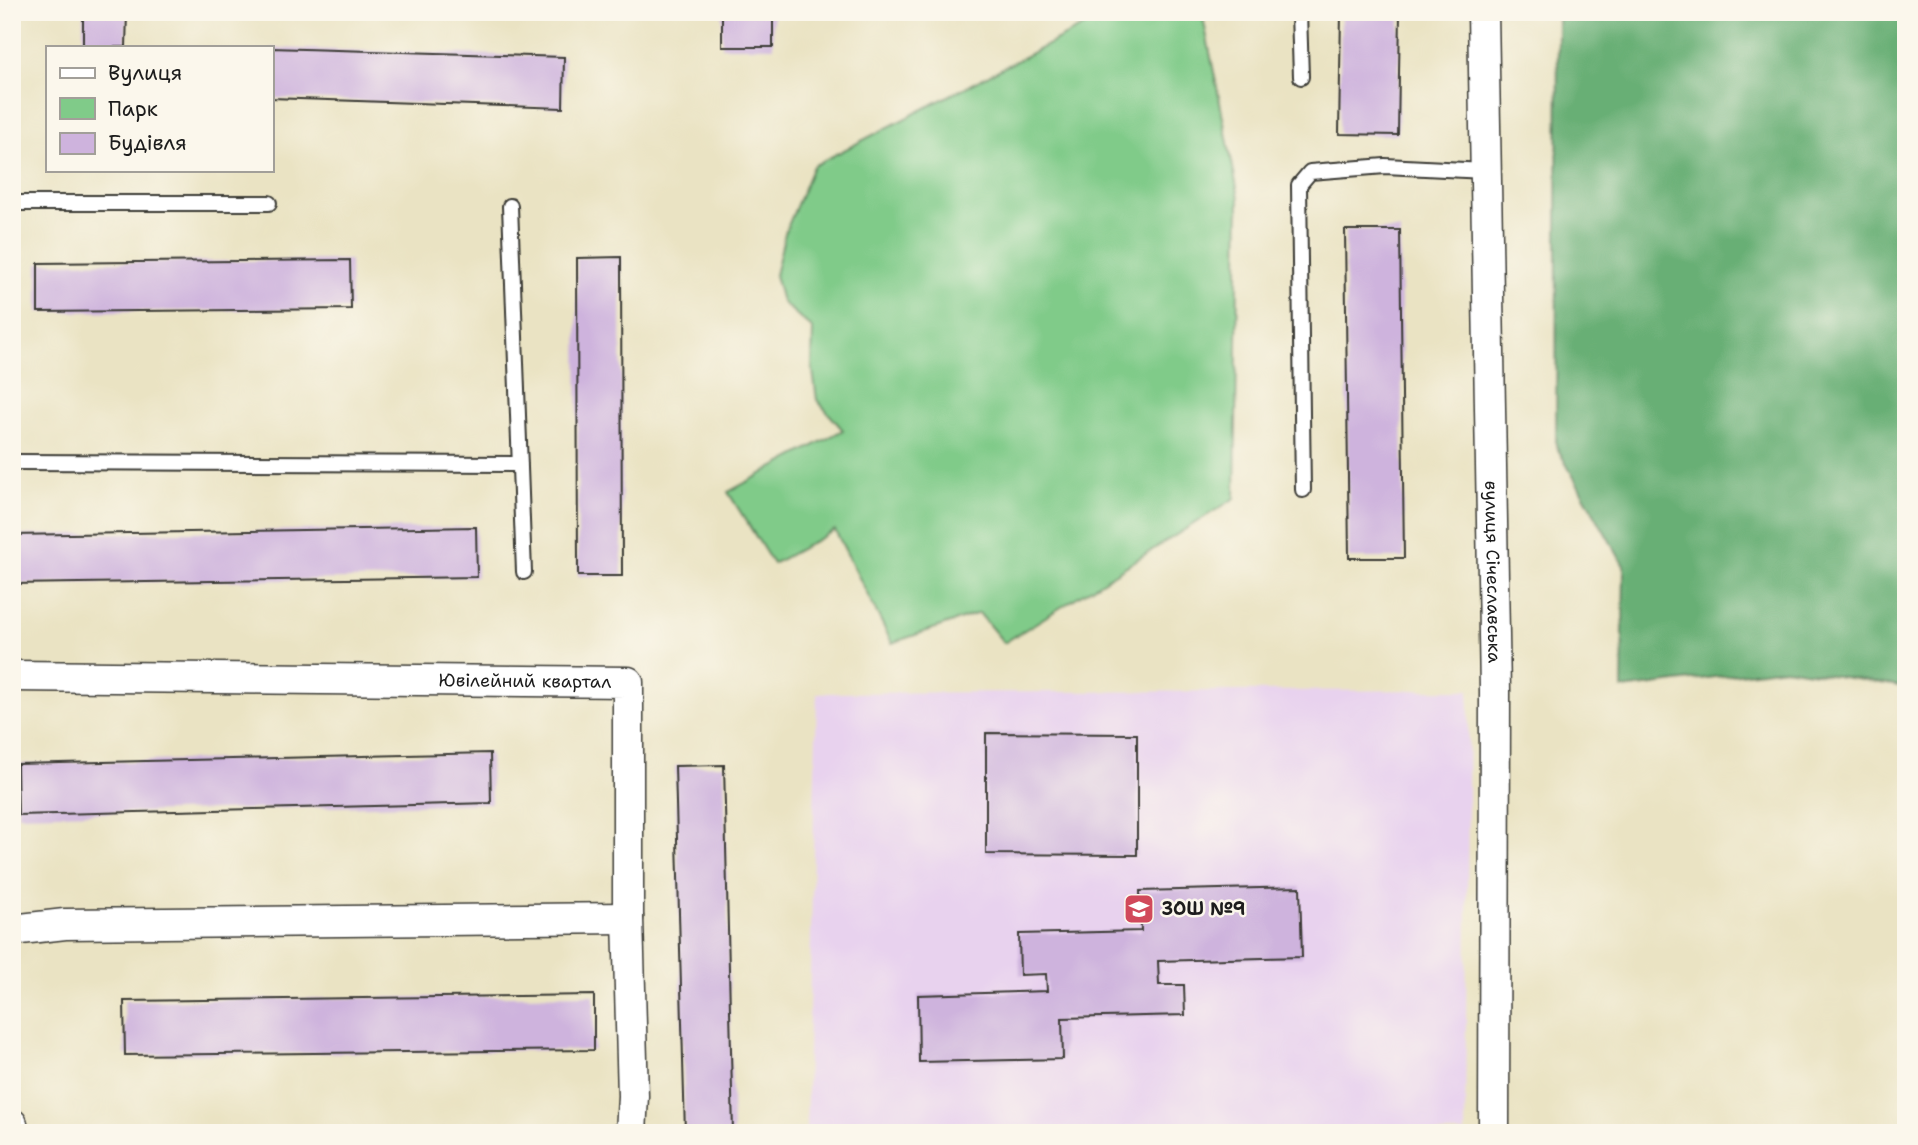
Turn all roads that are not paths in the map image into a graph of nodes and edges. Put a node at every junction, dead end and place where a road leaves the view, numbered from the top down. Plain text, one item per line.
1 (1299, 12) edge
2 (1483, 12) edge
3 (1301, 77) dead end
4 (1485, 171) junction
5 (12, 203) edge
6 (269, 203) dead end
7 (510, 206) dead end
8 (12, 462) edge
9 (520, 464) junction
10 (1303, 490) dead end
11 (524, 572) dead end
12 (12, 676) edge
13 (628, 918) junction
14 (12, 930) edge
15 (12, 1124) edge
16 (13, 1133) edge
17 (631, 1133) edge
18 (1494, 1133) edge

1 - 3 lane
2 - 4 street, вулиця Січеславська
4 - 10 lane
4 - 18 street, вулиця Січеславська
5 - 6 lane
7 - 9 lane
8 - 9 lane
9 - 11 lane
12 - 13 street, Ювілейний квартал
13 - 14 street
13 - 17 street, Ювілейний квартал
15 - 16 street

